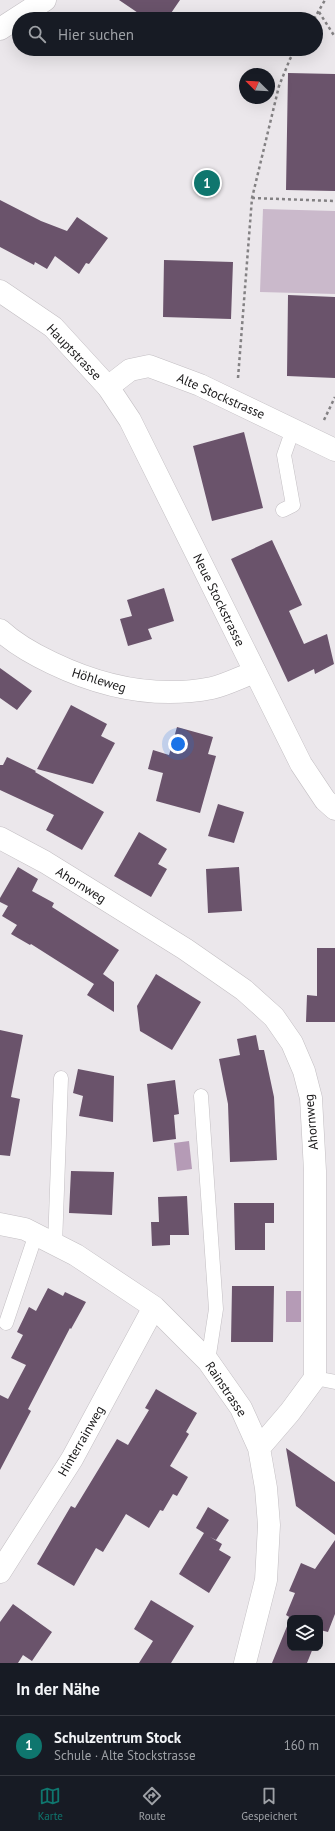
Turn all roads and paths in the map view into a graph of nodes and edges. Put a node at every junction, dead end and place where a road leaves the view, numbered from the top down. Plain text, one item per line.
1 (45, 0) edge
2 (325, 0) edge
3 (26, 12) edge
4 (319, 12) edge
5 (323, 18) edge
6 (12, 21) edge
7 (0, 29) edge
8 (335, 37) edge
9 (292, 56) edge
10 (252, 198) junction
11 (335, 201) edge
12 (0, 291) edge
13 (108, 387) junction
14 (236, 402) junction
15 (293, 429) junction
16 (335, 450) edge
17 (283, 510) dead end
18 (0, 630) edge
19 (255, 672) junction
20 (335, 809) edge
21 (0, 838) edge
22 (61, 1078) dead end
23 (201, 1096) dead end
24 (0, 1224) edge
25 (36, 1234) junction
26 (55, 1244) junction
27 (154, 1307) junction
28 (6, 1323) dead end
29 (208, 1361) junction
30 (325, 1380) edge
31 (259, 1448) junction
32 (0, 1572) edge
33 (245, 1663) edge

1 - 3 street
2 - 4 path
5 - 8 path
6 - 7 street
9 - 10 path
10 - 11 path
10 - 14 path
12 - 13 street, Hauptstrasse
13 - 14 street, Alte Stockstrasse
13 - 19 street, Neue Stockstrasse
14 - 15 street, Alte Stockstrasse
15 - 16 street, Alte Stockstrasse
15 - 17 lane
18 - 19 street, Höhleweg
19 - 20 street, Neue Stockstrasse
21 - 30 street, Ahornweg
22 - 26 lane
23 - 29 lane
24 - 25 street, Rainstrasse
25 - 26 street, Rainstrasse
25 - 28 lane
26 - 27 street, Rainstrasse
27 - 29 street, Rainstrasse
27 - 32 street, Hinterrainweg
29 - 31 street, Rainstrasse
30 - 31 street, Ahornweg
31 - 33 street, Rainstrasse

